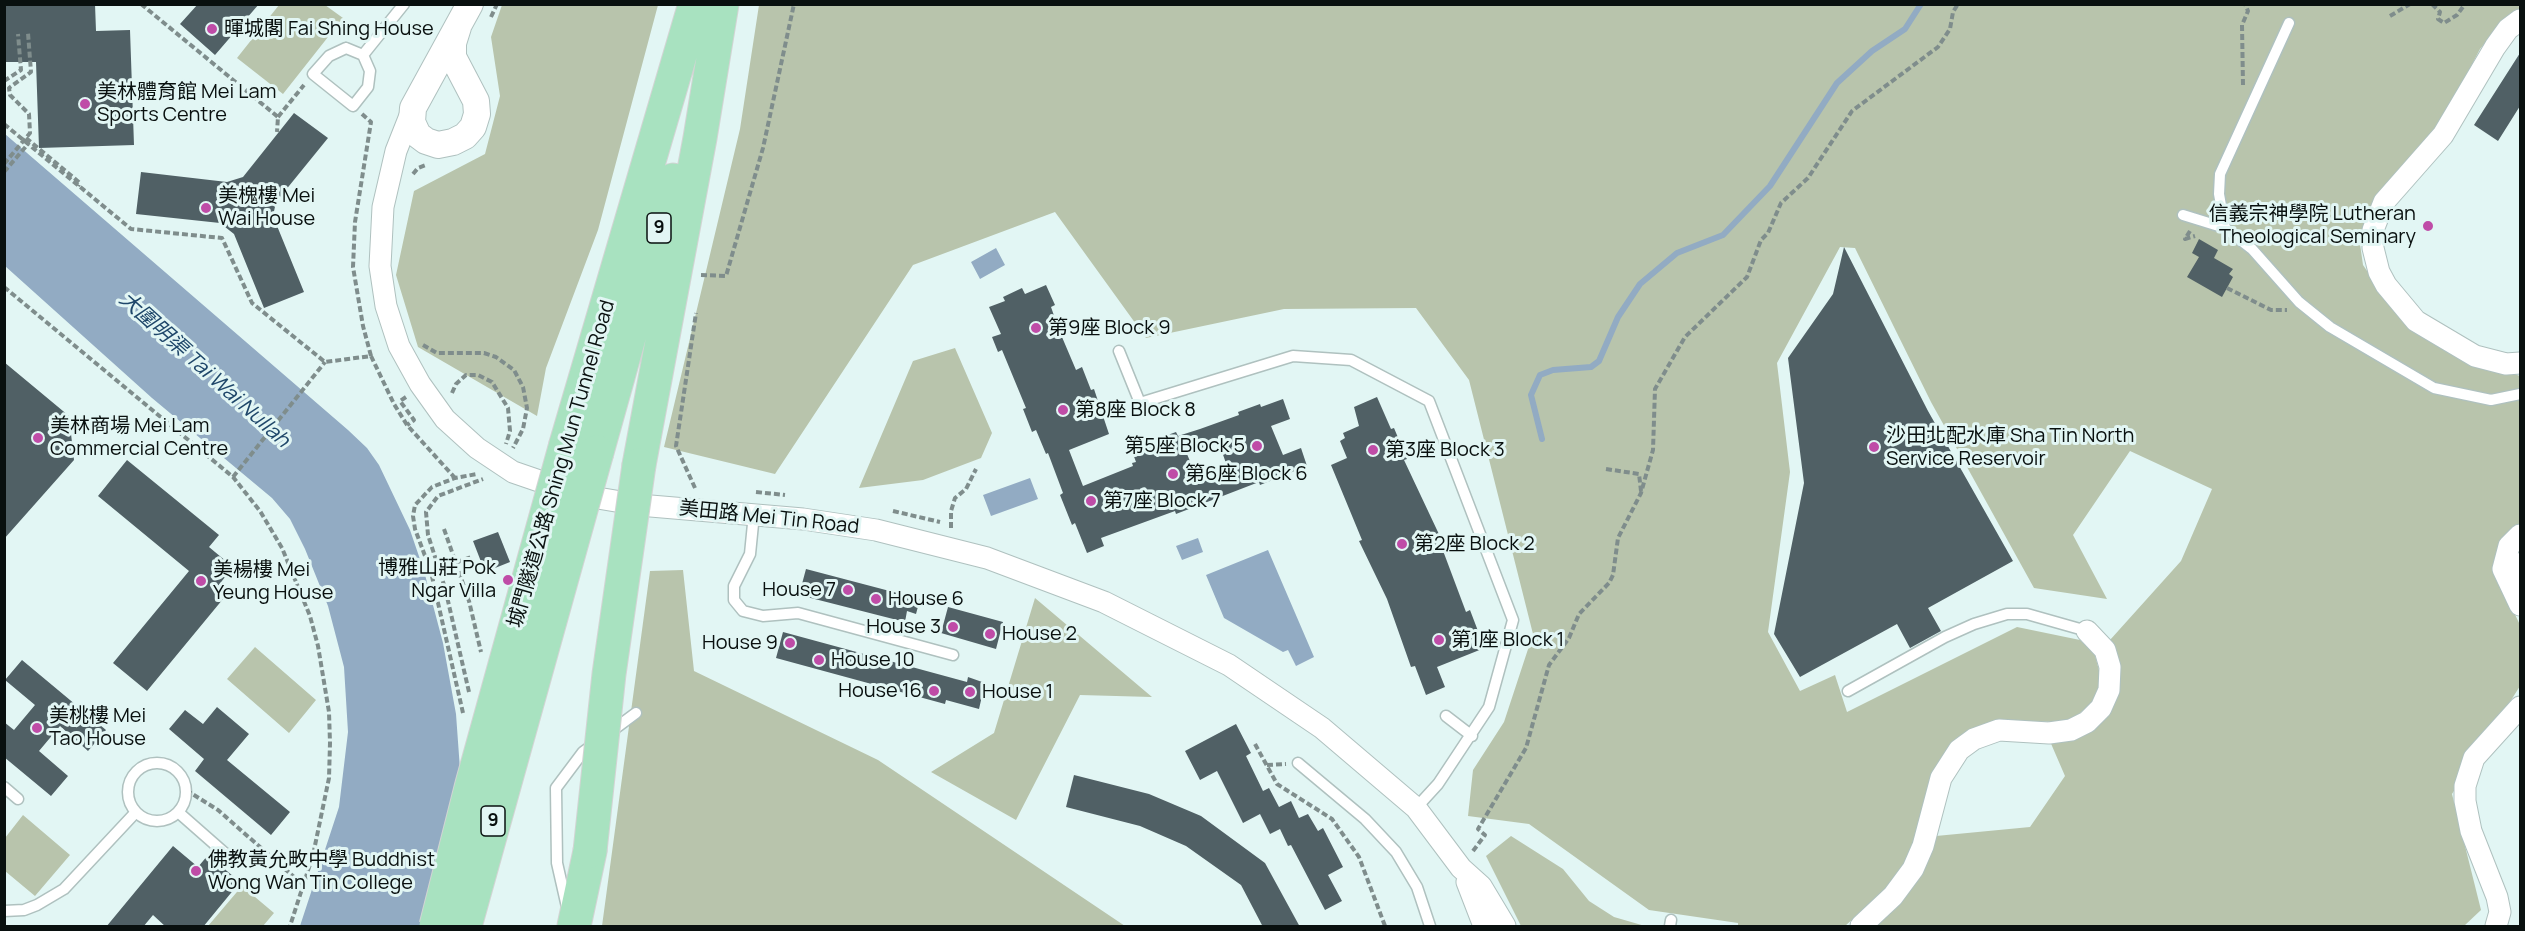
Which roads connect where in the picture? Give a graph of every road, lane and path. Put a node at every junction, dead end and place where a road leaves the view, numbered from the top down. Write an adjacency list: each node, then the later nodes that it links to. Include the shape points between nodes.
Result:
1 (102, 4): 2 (path)
2 (112, 4)
3 (141, 4): 25 (path)
4 (404, 4): 21 (lane)
5 (497, 4): 14 (path)
6 (695, 4): 53 (highway, 城門隧道公路 Shing Mun Tunnel Road / 9)
7 (722, 4): 53 (highway, 城門隧道公路 Shing Mun Tunnel Road / 9); 103 (highway, bridge, via 639,465 610,663 590,851)
8 (794, 4): 38 (path, via 763,148 726,276)
9 (1958, 4): 61 (path, via 1950,29 1938,47 1852,111 1808,178 1781,202 1747,277 1685,337 1655,389 1653,450)
10 (2245, 4): 26 (path, via 2248,11 2242,25)
11 (2410, 4): 15 (path)
12 (2432, 4): 13 (path, via 2444,23)
13 (2465, 4)
14 (479, 12): 18 (street, 美田路 Mei Tin Road)
15 (2390, 16)
16 (2520, 20): 46 (street, via 2495,46 2443,135 2384,202 2373,230 2379,272 2416,321 2475,356 2506,364)
17 (2289, 23): 26 (lane)
18 (458, 27): 24 (street, 美田路 Mei Tin Road); 24 (street, via 453,57 476,100 473,127 453,142 430,143 416,131)
19 (28, 33): 29 (path, bridge, via 31,72 9,88 10,95 29,114 30,133)
20 (18, 34): 23 (path, via 21,70)
21 (363, 55): 22 (lane, via 346,48 329,56); 22 (lane, via 370,71 368,87 353,106)
22 (313, 74): 25 (path)
23 (4, 81)
24 (413, 108): 65 (street, 美田路 Mei Tin Road, via 387,188 380,266 386,306 399,346 445,419 495,461 558,489 639,505)
25 (278, 117): 28 (path)
26 (2243, 123): 37 (lane, via 2220,174)
27 (4, 124): 30 (path)
28 (277, 132)
29 (26, 138): 31 (path, bridge); 35 (path)
30 (28, 144): 33 (path); 35 (path)
31 (4, 164)
32 (432, 165): 34 (path, via 418,168)
33 (4, 172)
34 (411, 179)
35 (79, 184): 45 (path, via 131,229 222,238 252,303)
36 (2183, 215): 37 (lane)
37 (2225, 228): 42 (lane, via 2252,249)
38 (696, 275)
39 (4, 287): 57 (path)
40 (2227, 288): 42 (path, via 2271,310)
41 (696, 303): 60 (path, via 676,446 693,488)
42 (2309, 309): 47 (lane, via 2330,327 2434,388 2491,400)
43 (420, 341): 52 (path, via 438,353 473,351 491,355 514,370 524,387 527,408 523,429)
44 (1119, 351): 85 (lane, via 1140,403 1293,356 1351,360 1429,401 1513,620 1489,707)
45 (325, 362): 50 (path, via 371,356); 57 (path)
46 (2520, 363)
47 (2520, 394)
48 (408, 395): 50 (path, via 400,401 414,420)
49 (453, 399): 51 (path, via 453,387 466,375 492,381 510,417)
50 (408, 424): 58 (path)
51 (506, 444)
52 (513, 448)
53 (581, 448): 88 (highway, 城門隧道公路 Shing Mun Tunnel Road / 9, bridge); 102 (highway, 城門隧道公路 Shing Mun Tunnel Road / 9, bridge)
54 (1606, 468): 61 (path, via 1639,474)
55 (976, 469): 68 (path, via 966,489 955,498)
56 (477, 474): 58 (path)
57 (233, 477): 97 (path, via 282,548 310,616 324,678 329,712 329,778)
58 (455, 478): 74 (path, via 432,487 415,505 415,529)
59 (483, 479): 73 (path, via 438,496 426,512 428,535)
60 (704, 489)
61 (1642, 491): 95 (path, via 1618,538 1609,583 1579,614 1569,638 1549,665 1526,748 1478,829 1485,835)
62 (747, 492): 63 (path)
63 (790, 496)
64 (882, 510): 66 (path)
65 (754, 514): 78 (lane, via 750,554 734,586 734,600 743,611 763,616 798,613); 92 (street, 美田路 Mei Tin Road, via 846,525 947,547 1032,573 1104,602 1192,644 1262,685 1322,728)
66 (940, 522)
67 (444, 530): 72 (path)
68 (950, 533)
69 (2520, 534): 75 (street, via 2509,546 2503,564)
70 (471, 557): 72 (path)
71 (2520, 558): 75 (lane, via 2516,571)
72 (457, 562): 73 (path); 77 (path)
73 (440, 569): 74 (path); 80 (path)
74 (431, 572): 84 (path)
75 (2519, 602)
76 (2087, 631): 79 (lane, via 2027,614 2007,615 1954,633); 108 (street, via 2100,643 2110,666 2109,690 2101,708 2088,722 2071,730 1999,730 1974,739 1959,750 1941,778 1923,846 1913,868 1893,896)
77 (481, 651)
78 (953, 655)
79 (1848, 691)
80 (471, 703)
81 (2520, 707): 109 (street, via 2474,758 2465,786 2471,831 2498,897)
82 (636, 713): 103 (lane, via 583,752 556,788 557,863)
83 (1446, 717): 85 (lane)
84 (465, 724)
85 (1472, 736): 92 (lane)
86 (1255, 744): 104 (path, via 1277,784 1332,819 1359,857)
87 (1298, 763): 105 (lane, via 1365,819 1396,852 1417,887)
88 (472, 784): 100 (highway, bridge); 101 (highway, 城門隧道公路 Shing Mun Tunnel Road / 9, bridge)
89 (4, 787): 91 (lane)
90 (186, 790): 93 (lane, via 177,771 167,765 146,765 130,781 130,802); 94 (lane); 97 (path, via 218,810)
91 (18, 799)
92 (1416, 808): 95 (street, 美田路 Mei Tin Road)
93 (136, 812): 94 (lane, via 157,821); 98 (lane, via 64,889 38,905)
94 (178, 812): 96 (lane)
95 (1466, 861): 106 (street, 美田路 Mei Tin Road); 107 (street, 美田路 Mei Tin Road)
96 (236, 863)
97 (303, 885): 99 (path)
98 (4, 911)
99 (290, 927)
100 (414, 927)
101 (436, 927)
102 (465, 927)
103 (573, 927)
104 (1385, 927)
105 (1430, 927)
106 (1484, 927)
107 (1505, 927)
108 (1861, 927)
109 (2496, 927)

